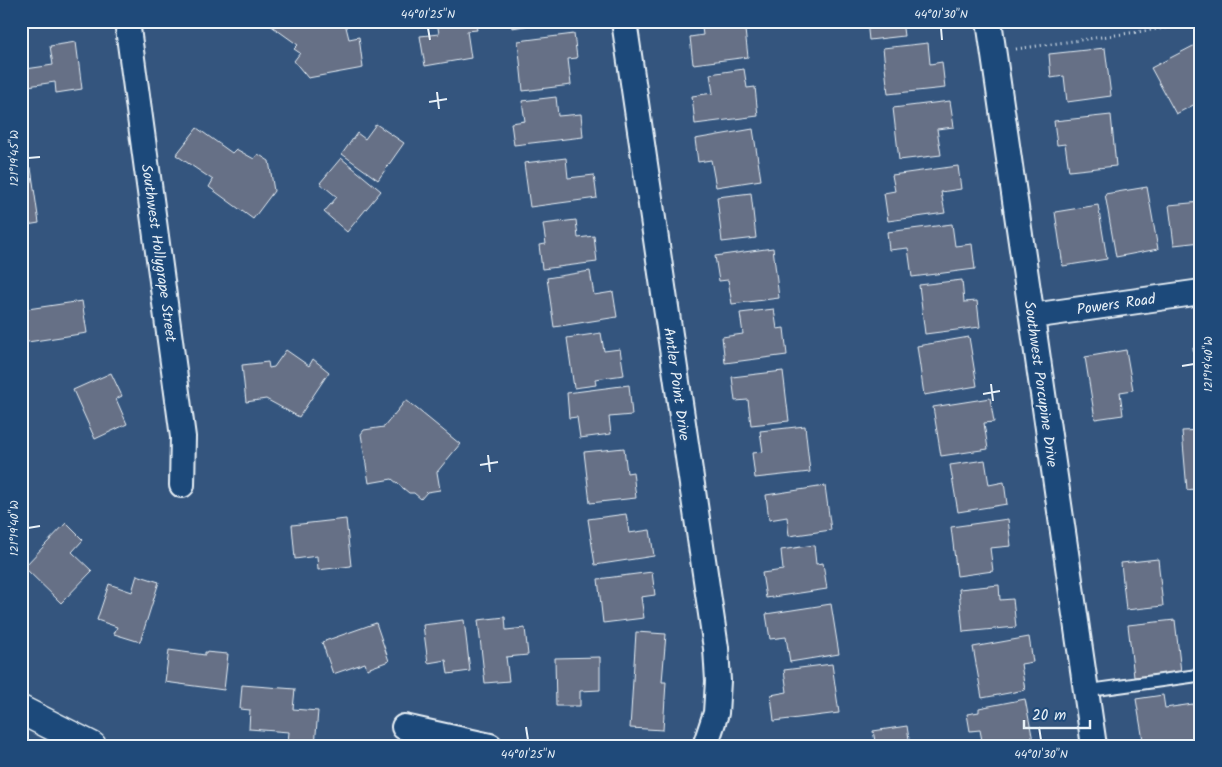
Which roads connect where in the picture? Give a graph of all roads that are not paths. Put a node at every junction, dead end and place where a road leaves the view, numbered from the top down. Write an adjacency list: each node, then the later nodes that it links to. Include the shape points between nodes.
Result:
1 (127, 21): 6 (street, Southwest Hollygrape Street, via 183,437)
2 (624, 21): 13 (street, Antler Point Drive, via 716,648 716,713)
3 (989, 21): 5 (street, Southwest Porcupine Drive)
4 (1201, 292): 5 (street, Powers Road)
5 (1032, 316): 8 (street, Southwest Porcupine Drive)
6 (182, 485)
7 (1201, 675): 8 (lane)
8 (1086, 691): 14 (street, Southwest Porcupine Drive)
9 (21, 710): 11 (main road)
10 (404, 728): 12 (street)
11 (92, 746)
12 (490, 746)
13 (705, 746)
14 (1094, 746)

